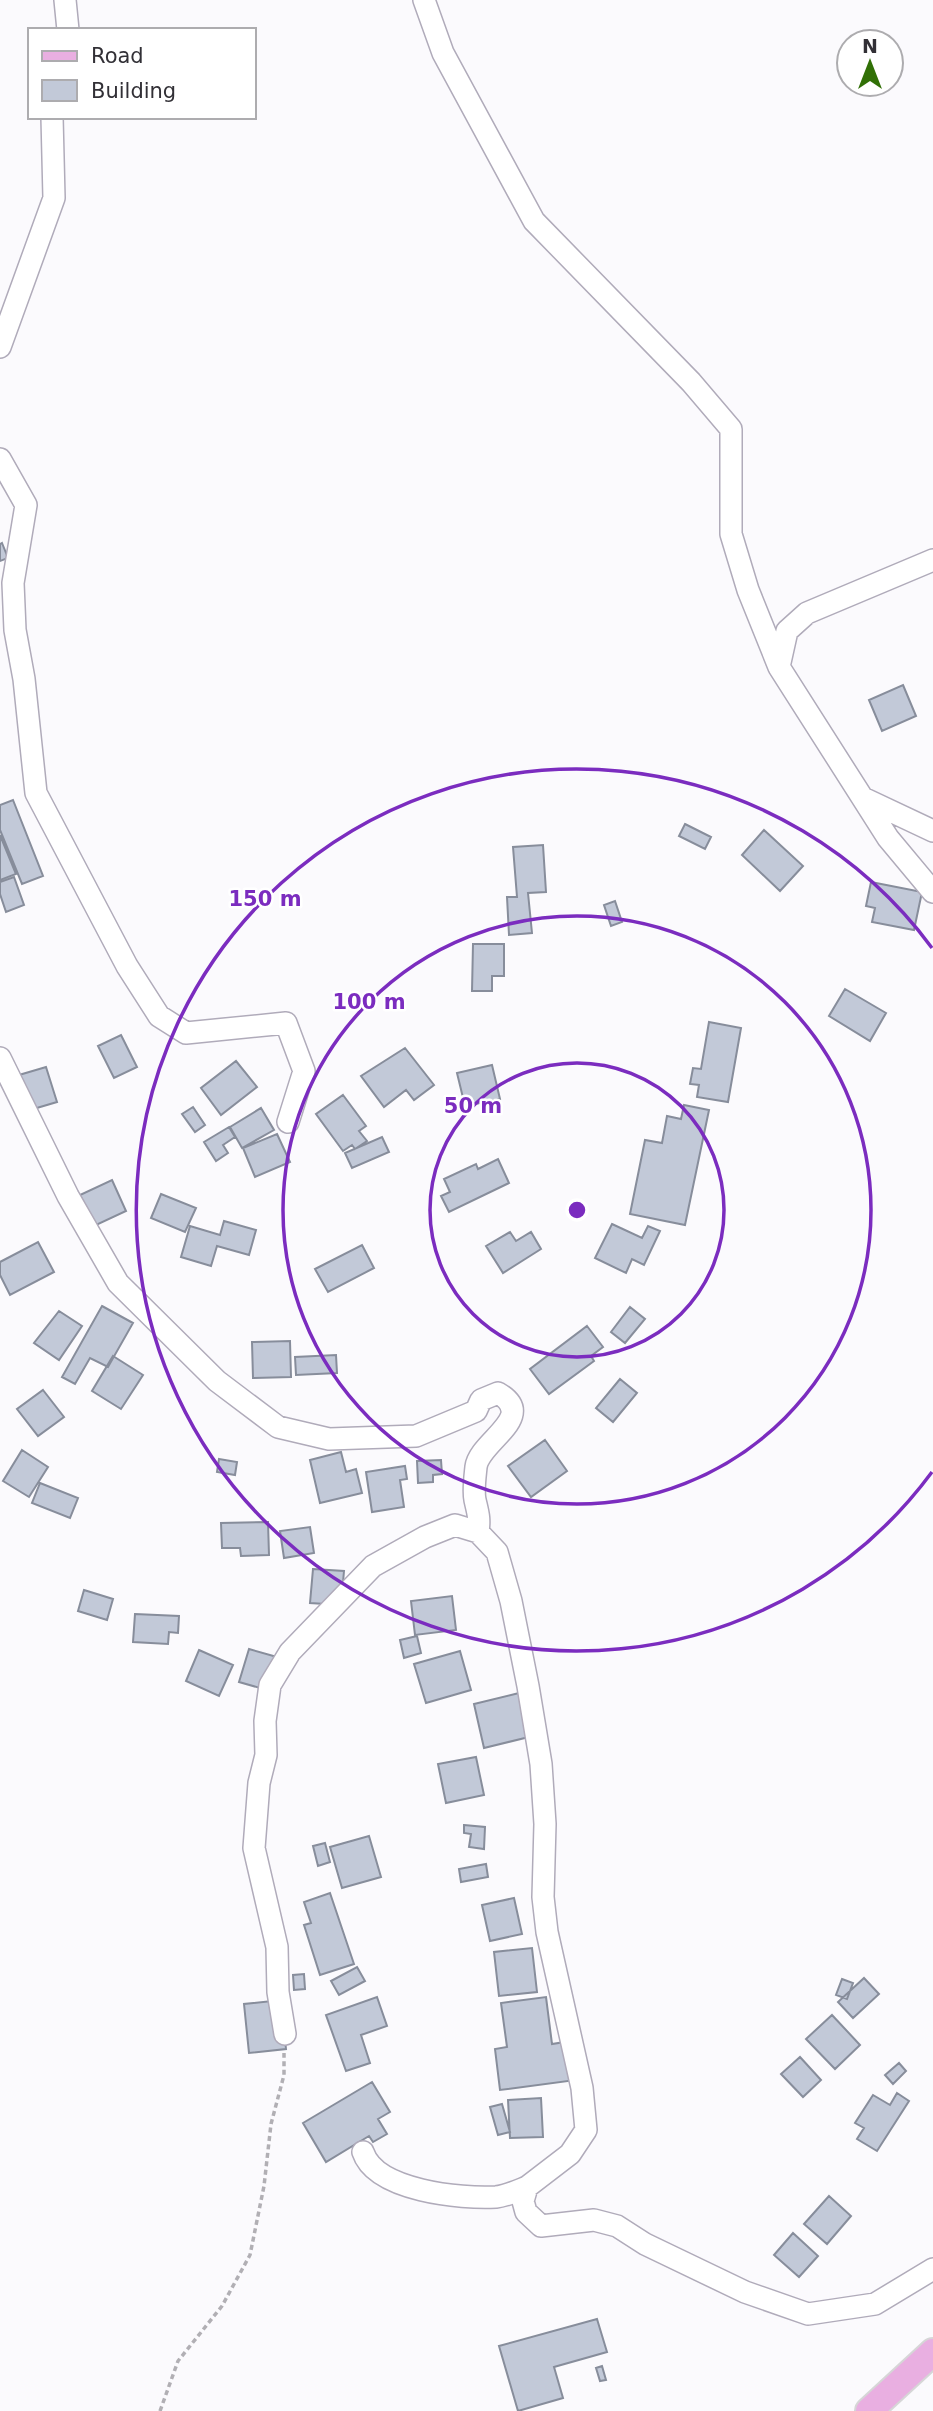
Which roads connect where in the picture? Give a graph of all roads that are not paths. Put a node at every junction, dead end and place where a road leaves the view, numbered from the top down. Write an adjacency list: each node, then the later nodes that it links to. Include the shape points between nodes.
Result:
1 (65, 0): 3 (street)
2 (424, 0): 8 (street, via 443,53 534,221 731,429 731,534)
3 (68, 28)
4 (52, 119): 5 (street, via 54,198)
5 (0, 347)
6 (0, 459): 13 (street, via 26,505 13,583 36,793 127,966 159,1016 186,1033 286,1023 304,1071)
7 (933, 560): 8 (street, via 807,612 787,631)
8 (779, 667): 9 (street)
9 (861, 797): 10 (street); 11 (street)
10 (933, 831)
11 (933, 892)
12 (0, 1058): 14 (street, via 68,1196 118,1283 217,1381 278,1427 329,1439 416,1436 476,1411 481,1400 498,1393 507,1398 511,1418 476,1464)
13 (288, 1122)
14 (478, 1532): 15 (street, via 455,1525 373,1566 290,1652 270,1685 254,1848 277,1947); 17 (street, via 497,1552 528,1686 541,1764 547,1932 582,2088 586,2130 570,2154)
15 (285, 2034)
16 (363, 2152): 17 (street, via 367,2162 399,2184 460,2197 499,2196)
17 (527, 2187): 18 (street, via 526,2212 541,2225 594,2220 617,2226 745,2292 808,2314 875,2304)
18 (933, 2269)
19 (933, 2352): 20 (main road)
20 (869, 2411)

